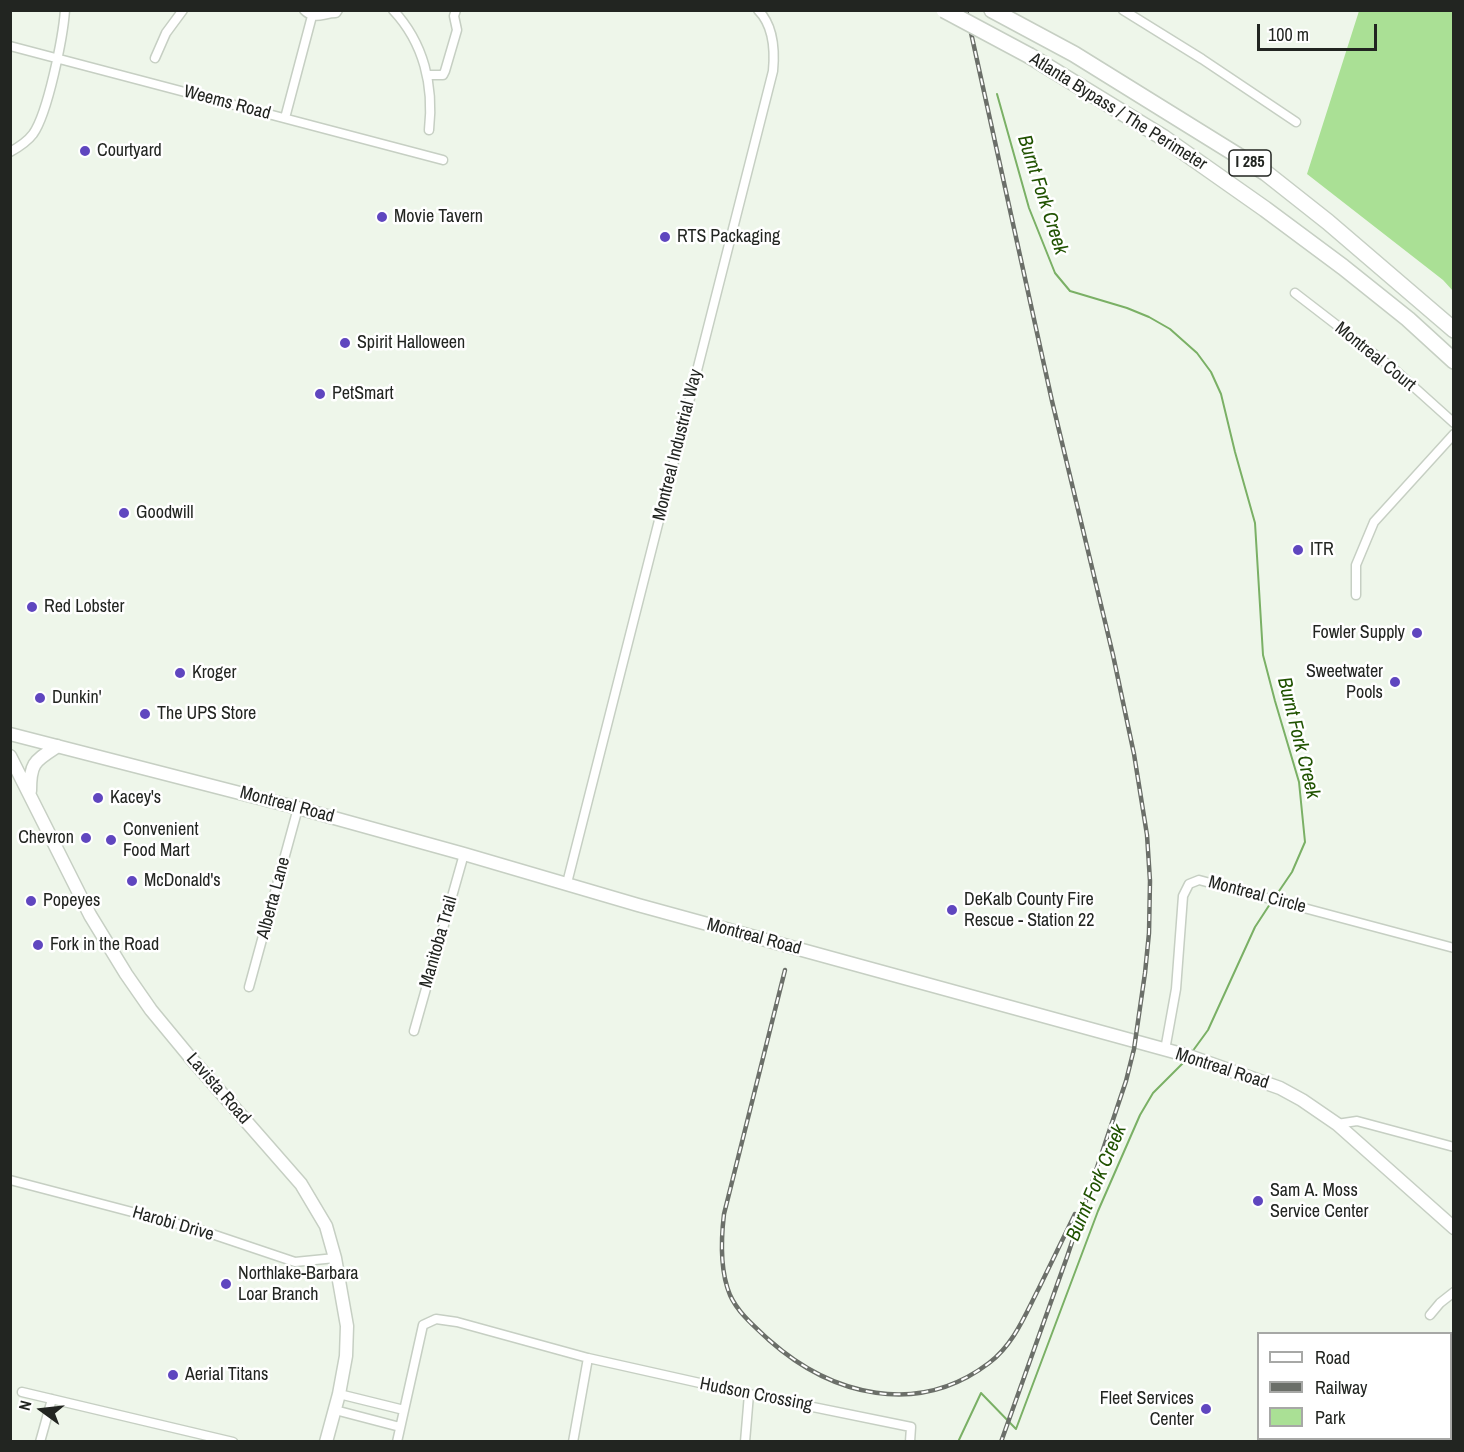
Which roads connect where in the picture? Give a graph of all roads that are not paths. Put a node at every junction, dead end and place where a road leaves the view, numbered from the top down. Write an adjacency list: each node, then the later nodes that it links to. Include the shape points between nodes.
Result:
1 (65, 10): 13 (street)
2 (183, 10): 14 (street, via 166,33)
3 (304, 10): 11 (street)
4 (456, 10): 15 (street, via 457,30 445,71 443,75)
5 (758, 10): 33 (street, Montreal Industrial Way, via 771,31 773,71)
6 (944, 10): 23 (highway, Atlanta Bypass / The Perimeter / I 285, bridge, via 1030,56 1164,138 1343,267)
7 (992, 10): 22 (highway, Atlanta Bypass / The Perimeter / I 285, via 1142,95 1266,173)
8 (1122, 10): 17 (street)
9 (333, 11): 11 (street)
10 (397, 12): 15 (street, via 413,38)
11 (312, 16): 16 (street)
12 (10, 46): 13 (street, Weems Road)
13 (57, 58): 16 (street, Weems Road); 19 (street, via 33,134)
14 (155, 58)
15 (427, 75): 18 (street, via 431,102)
16 (285, 118): 20 (street, Weems Road)
17 (1296, 122)
18 (429, 130)
19 (10, 152)
20 (443, 159)
21 (1295, 293): 24 (street, Montreal Court, via 1395,370)
22 (1454, 330)
23 (1454, 361)
24 (1454, 423)
25 (1454, 434): 26 (street, via 1374,522 1356,565)
26 (1356, 595)
27 (10, 734): 28 (street, Montreal Road)
28 (58, 746): 30 (street, via 32,765); 31 (street, Montreal Road)
29 (10, 756): 30 (street, Lavista Road)
30 (31, 795): 42 (street, Lavista Road, via 90,915 126,974 189,1056 301,1184 326,1226)
31 (298, 808): 32 (street, Montreal Road); 35 (street, Alberta Lane)
32 (464, 854): 33 (street, Montreal Road); 36 (street, Manitoba Trail)
33 (567, 883): 37 (street, Montreal Road)
34 (1454, 948): 37 (street, Montreal Circle, via 1199,880 1189,884 1183,896 1176,988)
35 (249, 987)
36 (414, 1031)
37 (1165, 1050): 38 (street, Montreal Road, via 1280,1088)
38 (1337, 1124): 39 (street, via 1357,1121); 41 (street, Montreal Road)
39 (1454, 1148)
40 (10, 1180): 42 (street, Harobi Drive, via 197,1229 295,1262)
41 (1454, 1228)
42 (334, 1258): 47 (street, Lavista Road, via 347,1326)
43 (1454, 1292): 44 (street)
44 (1430, 1315)
45 (588, 1358): 48 (street, Hudson Crossing); 51 (street, Hudson Crossing, via 436,1319 423,1325); 57 (street)
46 (22, 1392): 49 (street)
47 (339, 1394): 50 (street, Lavista Road); 51 (street)
48 (749, 1394): 58 (street); 59 (street, Hudson Crossing, via 911,1427)
49 (52, 1399): 53 (street); 54 (street)
50 (335, 1410): 52 (street); 55 (street, Lavista Road)
51 (404, 1410): 52 (street, Hudson Crossing)
52 (400, 1427): 56 (street, Hudson Crossing)
53 (40, 1442)
54 (233, 1442)
55 (326, 1442)
56 (397, 1442)
57 (573, 1442)
58 (745, 1442)
59 (910, 1442)

